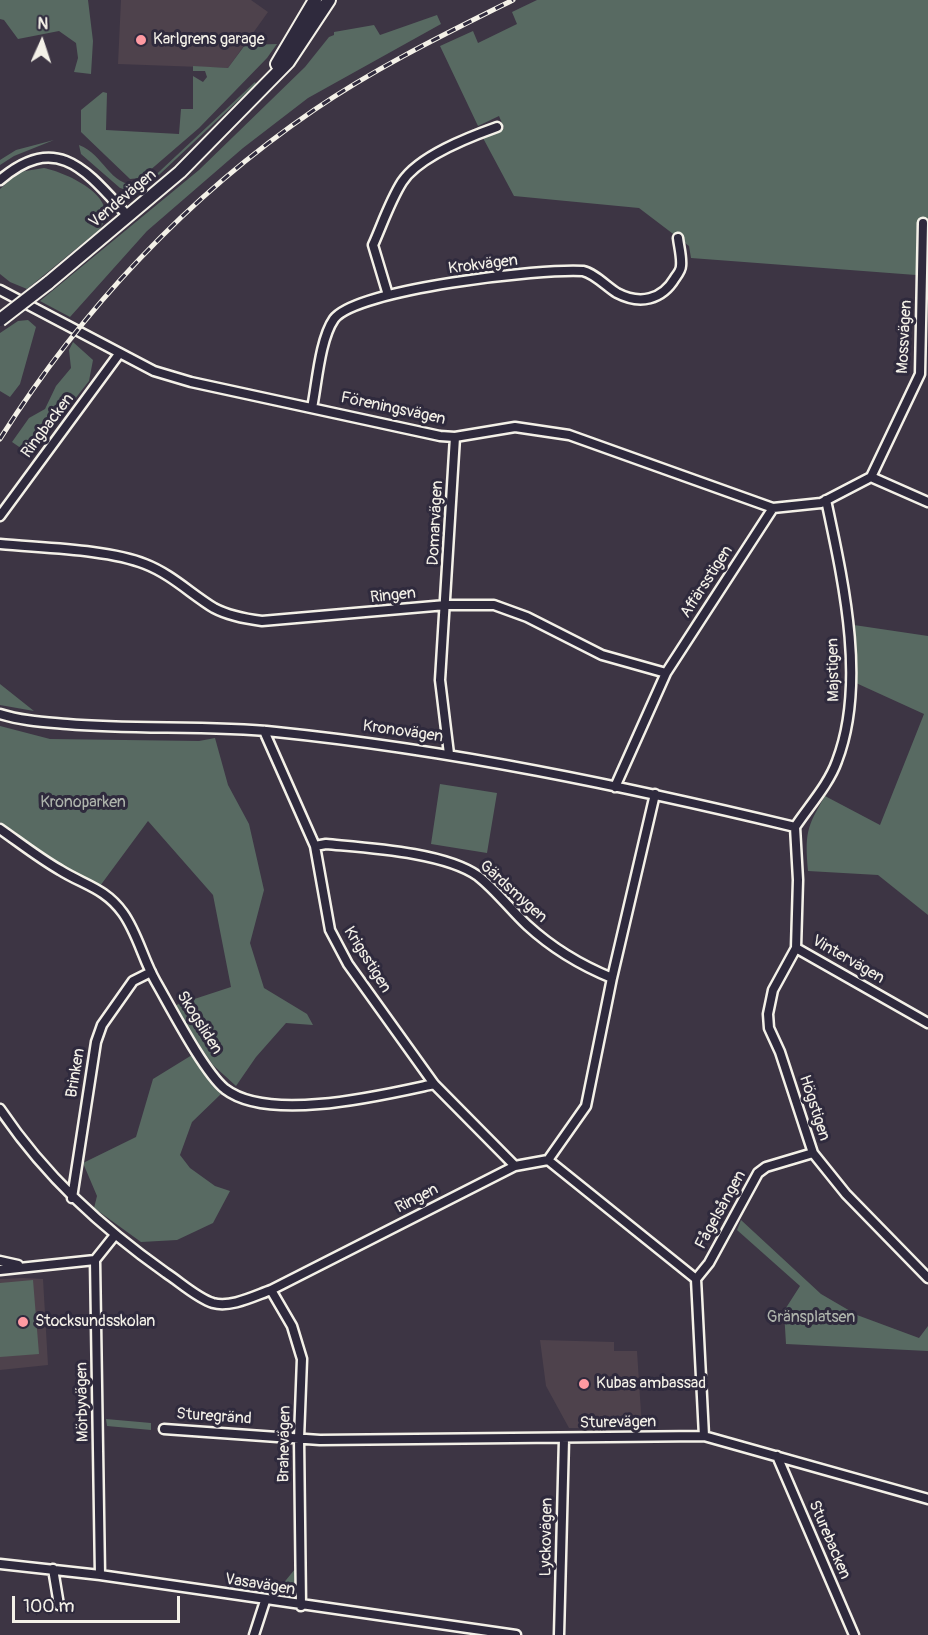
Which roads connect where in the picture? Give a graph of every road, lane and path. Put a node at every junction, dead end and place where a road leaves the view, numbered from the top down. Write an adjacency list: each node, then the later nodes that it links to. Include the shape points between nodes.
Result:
1 (315, 0): 3 (street, Vendevägen)
2 (329, 0): 3 (street, Vendevägen, via 288,62)
3 (257, 93): 6 (street, Vendevägen, via 180,172)
4 (497, 127): 10 (street, via 429,159 402,182 373,245)
5 (0, 180): 6 (street, via 20,164 65,159 89,174)
6 (128, 216): 11 (street, Vendevägen, bridge)
7 (923, 223): 13 (street, Mossvägen, via 920,374)
8 (678, 238): 10 (street, Krokvägen, via 681,268 668,290 651,299 629,298 585,271 489,277)
9 (0, 290): 12 (street, Föreningsvägen)
10 (388, 296): 15 (street, Krokvägen, via 348,309 335,318 326,334)
11 (0, 320)
12 (119, 354): 15 (street, Föreningsvägen, via 154,371 192,382); 21 (street, Ringbacken)
13 (916, 386): 14 (street); 17 (street, Mossvägen)
14 (928, 386)
15 (312, 408): 16 (street, Föreningsvägen)
16 (455, 437): 20 (street, Föreningsvägen, via 515,427 569,435); 23 (street, Domarvägen)
17 (871, 477): 18 (street, Föreningsvägen); 19 (street)
18 (826, 500): 20 (street, Föreningsvägen); 30 (street, Majstigen, via 846,597 849,718 836,764)
19 (928, 502)
20 (773, 508): 24 (street, Affärsstigen)
21 (0, 516)
22 (0, 544): 23 (street, Ringen, via 97,554 144,564 215,609 240,618 262,621)
23 (446, 605): 24 (street, Ringen, via 494,605 602,655); 27 (street, Domarvägen, via 440,680)
24 (666, 673): 28 (street)
25 (0, 714): 26 (street, Kronovägen, via 83,725)
26 (264, 731): 27 (street, Kronovägen); 32 (street, Krigsstigen)
27 (449, 754): 28 (street, Kronovägen)
28 (615, 788): 29 (street, Kronovägen)
29 (655, 794): 30 (street, Kronovägen); 35 (street)
30 (795, 827): 33 (street, Vintervägen)
31 (0, 829): 34 (street, Skogsliden, via 62,872 101,890 123,913)
32 (315, 846): 35 (street, Gärdsmygen, via 402,852 457,866 478,876 555,948 581,966); 37 (street, Krigsstigen, via 330,930 348,964)
33 (796, 948): 36 (street, Vintervägen); 39 (street, Högstigen, via 773,990 769,1028)
34 (151, 972): 37 (street, Skogsliden, via 210,1071 225,1089 249,1100 277,1106 357,1099); 42 (street, Brinken, via 134,981 99,1033)
35 (612, 978): 40 (street, via 586,1106)
36 (928, 1023)
37 (434, 1084): 41 (street, Krigsstigen)
38 (0, 1109): 42 (street, Ringen)
39 (813, 1154): 48 (street, Högstigen, via 846,1194); 49 (street, Fågelsången, via 766,1167 758,1173 709,1263)
40 (548, 1160): 41 (street, Ringen); 49 (street)
41 (515, 1166): 50 (street, Ringen)
42 (72, 1198): 43 (street, Ringen)
43 (115, 1235): 44 (street); 50 (street, Ringen, via 213,1303 234,1303)
44 (95, 1260): 46 (street); 59 (street, Mörbyvägen)
45 (0, 1261): 46 (street)
46 (31, 1267): 47 (street)
47 (0, 1270)
48 (928, 1278)
49 (696, 1279): 52 (street)
50 (270, 1290): 53 (street, Brahevägen, via 292,1326 302,1359)
51 (164, 1429): 53 (street, Sturegränd)
52 (704, 1436): 54 (street, Sturevägen); 55 (street, Sturevägen)
53 (299, 1438): 54 (street, Sturevägen); 62 (street, Brahevägen)
54 (564, 1439): 65 (street, Lyckovägen)
55 (777, 1456): 56 (street, Sturevägen); 66 (street, Sturebacken)
56 (928, 1499)
57 (0, 1564): 58 (street, Vasavägen)
58 (53, 1569): 59 (street, Vasavägen); 61 (street)
59 (100, 1575): 60 (street, Vasavägen)
60 (265, 1600): 62 (street, Vasavägen); 63 (street)
61 (59, 1605)
62 (301, 1606): 64 (street, Vasavägen)
63 (254, 1635)
64 (516, 1635)
65 (560, 1635)
66 (854, 1635)

